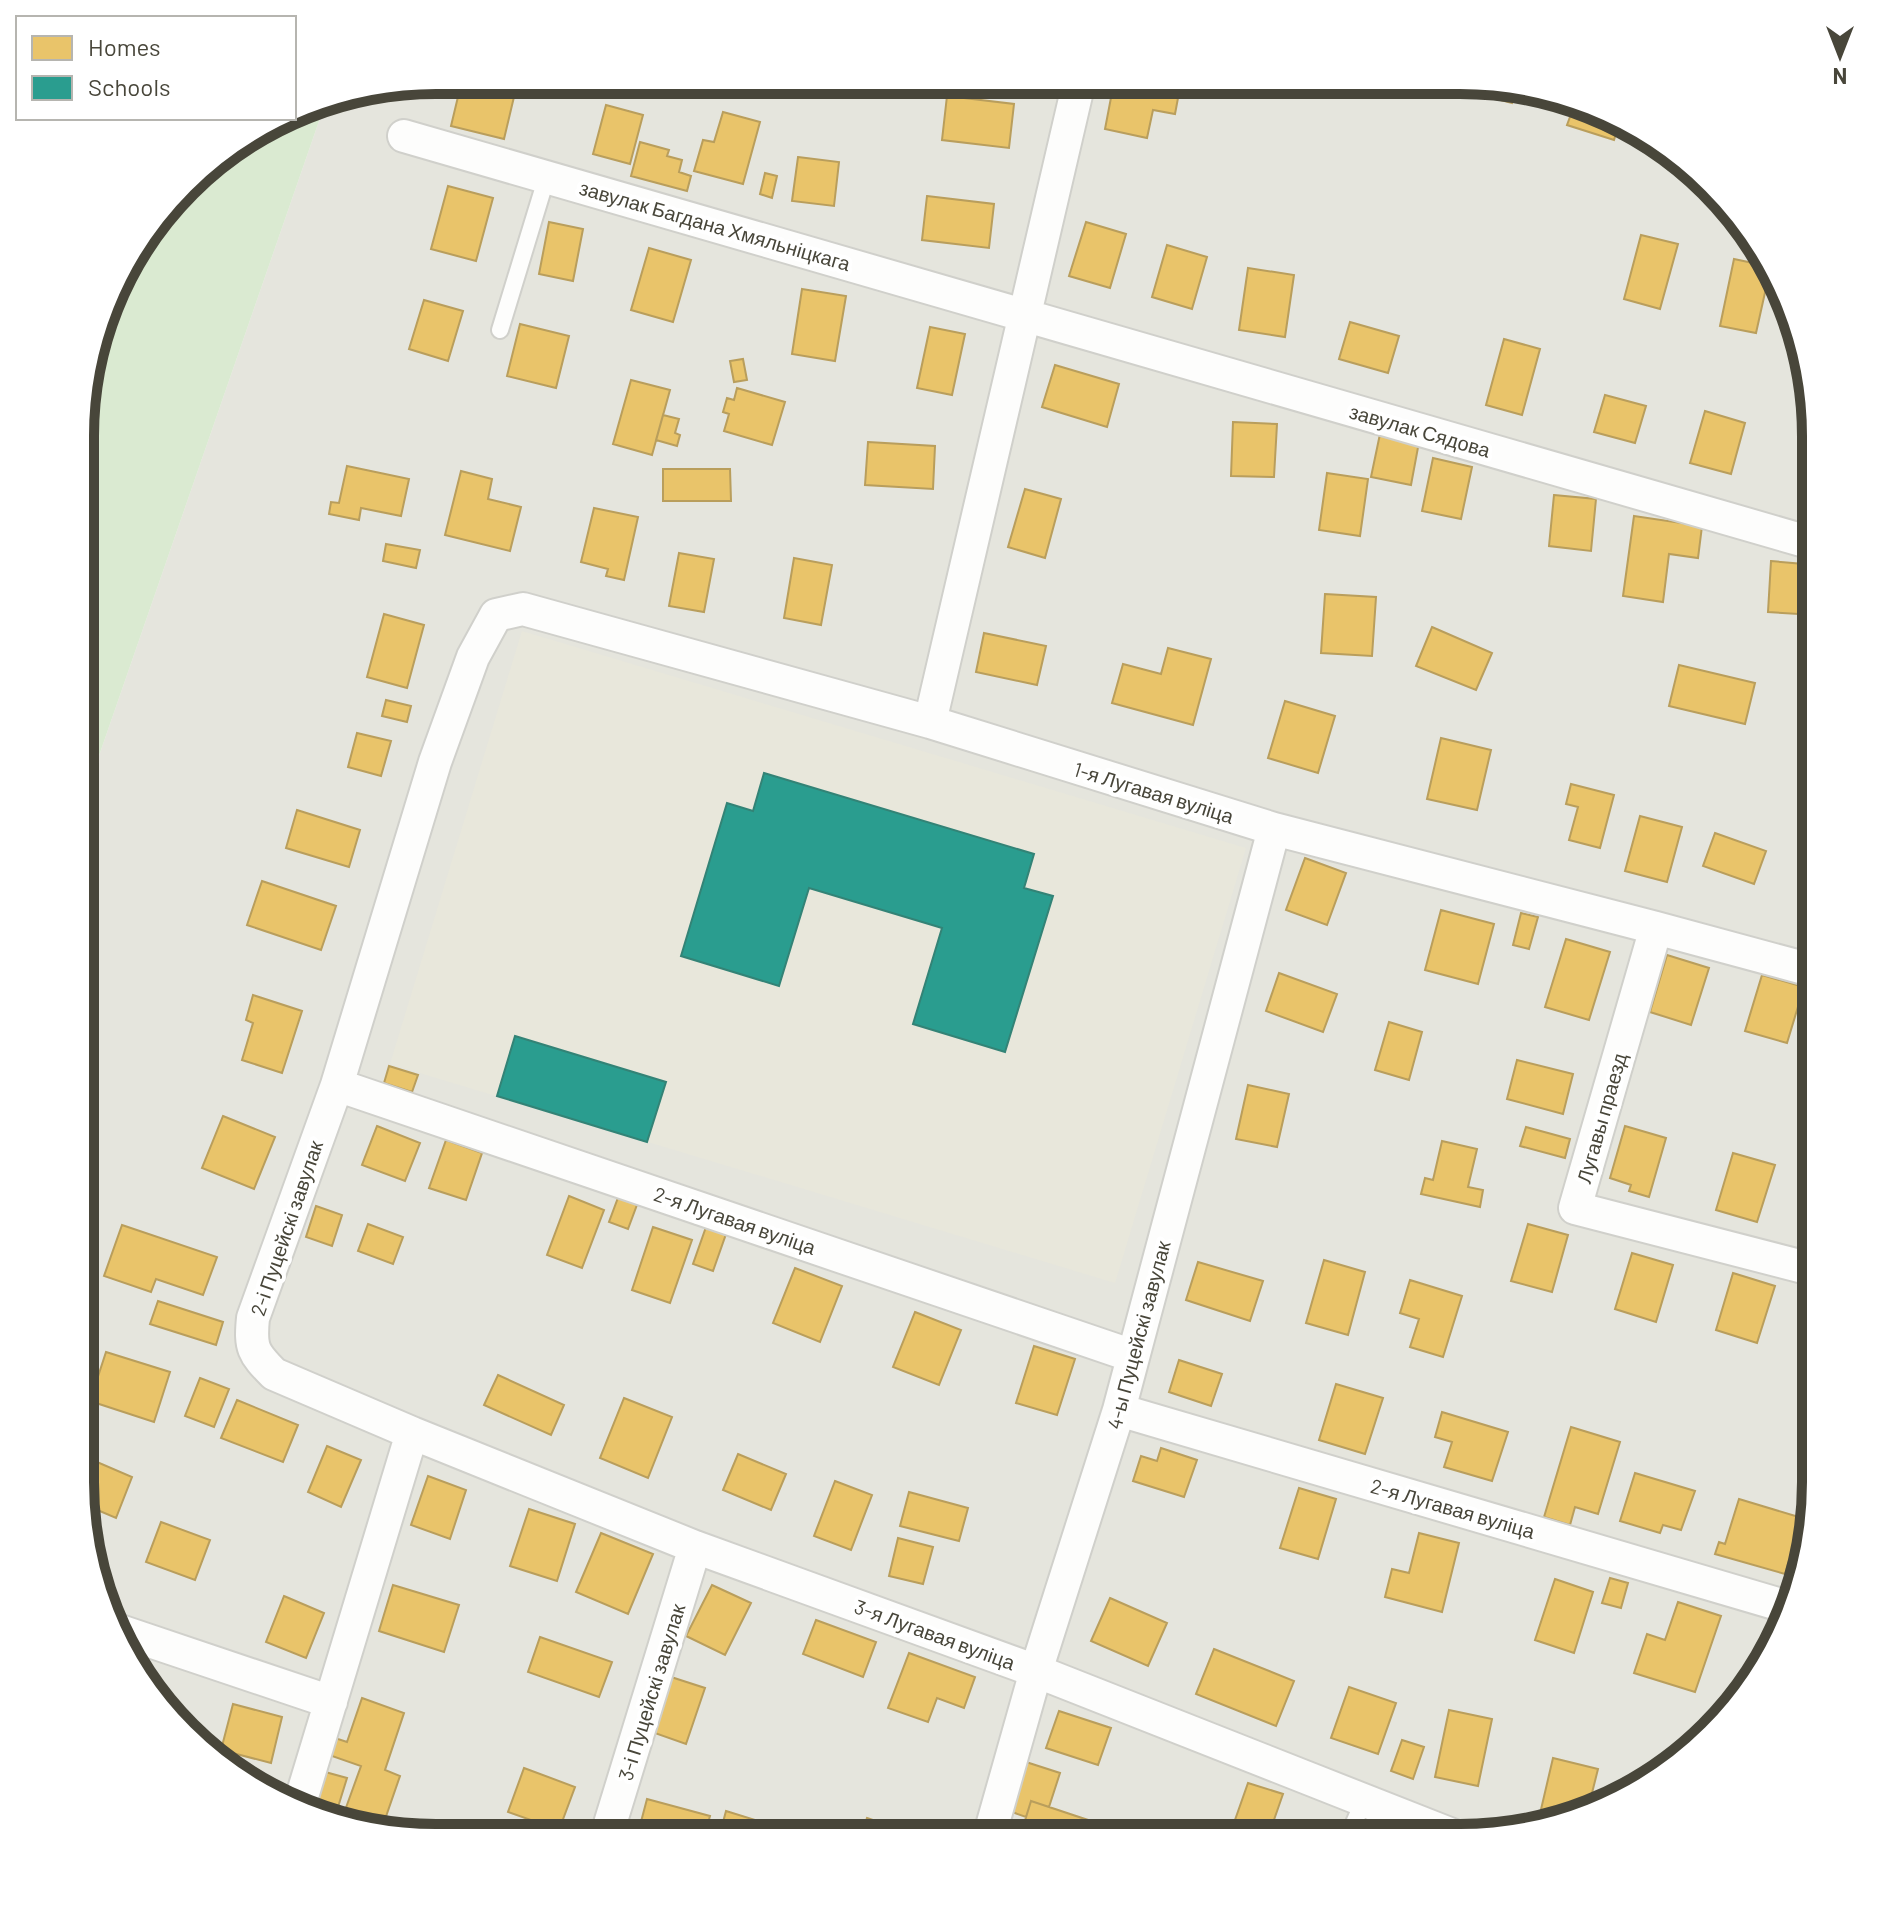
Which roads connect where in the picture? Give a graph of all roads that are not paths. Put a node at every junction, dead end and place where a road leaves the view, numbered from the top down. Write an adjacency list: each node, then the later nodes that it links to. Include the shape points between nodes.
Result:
1 (1076, 94): 4 (street)
2 (404, 136): 3 (street, завулак Багдана Хмяльніцкага)
3 (547, 176): 4 (street, завулак Багдана Хмяльніцкага); 5 (lane)
4 (1026, 316): 6 (street, завулак Сядова); 8 (street)
5 (500, 330)
6 (1802, 540)
7 (496, 615): 8 (street, 1-я Лугавая вуліца, via 523,609); 12 (street, 2-і Пуцейскі завулак, via 473,657 435,762)
8 (930, 722): 9 (street, 1-я Лугавая вуліца)
9 (1274, 829): 10 (street, 1-я Лугавая вуліца); 14 (street, 4-ы Пуцейскі завулак)
10 (1656, 928): 11 (street, 1-я Лугавая вуліца); 13 (street, Лугавы праезд, via 1575,1208)
11 (1802, 967)
12 (337, 1085): 14 (street, 2-я Лугавая вуліца); 16 (street, 2-і Пуцейскі завулак, via 253,1318 251,1340 257,1357 274,1374)
13 (1802, 1267)
14 (1133, 1356): 15 (street, 4-ы Пуцейскі завулак)
15 (1119, 1410): 18 (street, 2-я Лугавая вуліца); 20 (street, 4-ы Пуцейскі завулак)
16 (412, 1433): 17 (street, 3-я Лугавая вуліца); 21 (street)
17 (695, 1547): 20 (street, 3-я Лугавая вуліца); 24 (street, 3-і Пуцейскі завулак)
18 (1779, 1604)
19 (130, 1634): 21 (street)
20 (1036, 1671): 23 (street, 3-я Лугавая вуліца); 25 (street, 4-ы Пуцейскі завулак)
21 (331, 1702): 22 (street)
22 (302, 1797)
23 (1364, 1800): 26 (lane); 27 (street, 3-я Лугавая вуліца)
24 (610, 1824)
25 (993, 1824)
26 (1354, 1824)
27 (1424, 1824)

